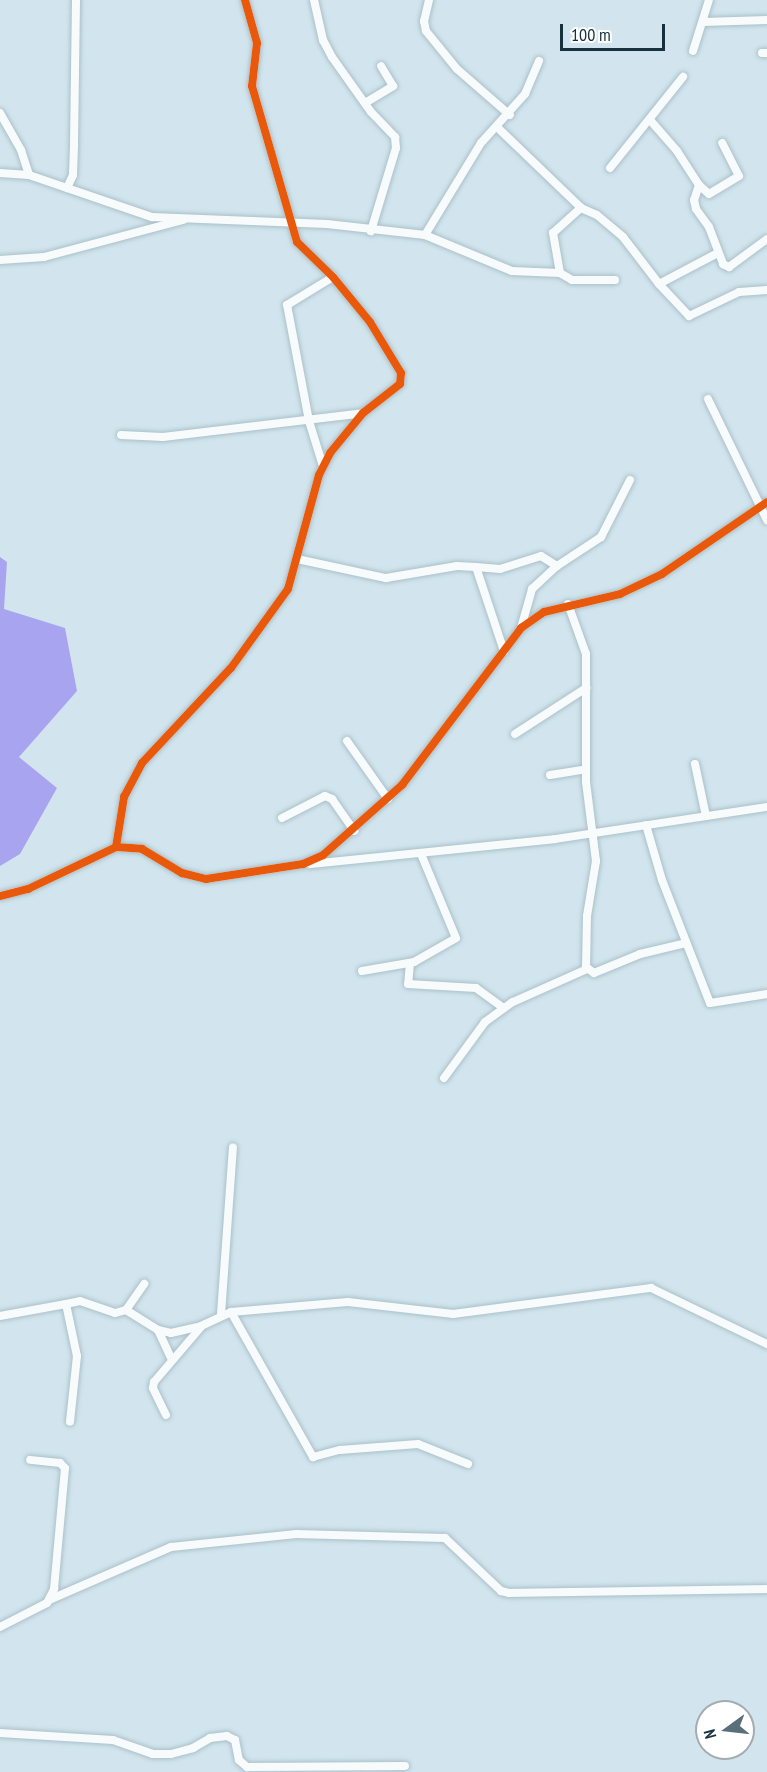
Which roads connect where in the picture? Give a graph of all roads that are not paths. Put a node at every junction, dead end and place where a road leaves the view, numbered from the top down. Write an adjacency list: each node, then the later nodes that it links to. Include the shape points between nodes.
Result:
1 (76, 0): 22 (street, via 73,175)
2 (245, 0): 25 (street, via 257,43 252,86)
3 (314, 0): 12 (street, via 323,40)
4 (429, 0): 14 (street, via 426,31 457,69)
5 (709, 0): 7 (street)
6 (767, 20): 7 (street)
7 (703, 22): 8 (street)
8 (693, 51)
9 (539, 61): 14 (street, via 530,87)
10 (381, 66): 12 (street, via 393,86)
11 (683, 77): 15 (street)
12 (365, 103): 26 (street, via 395,137 396,148)
13 (0, 113): 20 (street, via 21,150)
14 (510, 115): 16 (street)
15 (650, 120): 18 (street); 21 (street, via 678,151)
16 (498, 128): 23 (street); 27 (street, via 481,143)
17 (722, 143): 21 (street, via 739,176 709,194)
18 (610, 168)
19 (0, 173): 20 (street)
20 (29, 175): 22 (street)
21 (699, 185): 29 (street, via 694,200 696,209 709,227)
22 (67, 188): 24 (street, via 153,217)
23 (581, 208): 31 (street, via 553,233); 34 (street, via 597,215 623,237)
24 (187, 218): 25 (street); 30 (street, via 166,227 44,257)
25 (293, 225): 26 (street, via 327,224); 32 (street, via 297,242)
26 (371, 231): 27 (street)
27 (425, 235): 31 (street, via 512,271)
28 (767, 239): 29 (street, via 729,267)
29 (716, 254): 34 (street)
30 (0, 261)
31 (560, 273): 33 (street, via 572,280)
32 (333, 277): 37 (street, via 370,322 401,373 400,384 392,393); 38 (street, via 287,305)
33 (615, 280)
34 (659, 284): 35 (street, via 689,316 739,292)
35 (767, 290)
36 (708, 399): 43 (street, via 723,423)
37 (363, 413): 38 (street); 40 (street)
38 (309, 421): 39 (street, via 152,438); 40 (street)
39 (121, 435)
40 (323, 467): 45 (street)
41 (630, 480): 46 (street, via 600,537)
42 (767, 502): 43 (street)
43 (759, 507): 44 (street); 48 (street, via 662,574 620,594)
44 (767, 520)
45 (297, 559): 47 (street, via 386,578 457,566); 64 (street, via 288,589 231,668 142,762 124,797)
46 (557, 566): 47 (street, via 541,556 500,569); 49 (street, via 532,589)
47 (476, 567): 50 (street)
48 (568, 604): 49 (street, via 544,612); 51 (street, via 585,643)
49 (521, 628): 50 (street)
50 (504, 651): 57 (street)
51 (586, 688): 52 (street); 55 (street)
52 (515, 734)
53 (346, 741): 57 (street)
54 (695, 764): 59 (street)
55 (586, 769): 56 (street); 63 (street)
56 (550, 775)
57 (388, 799): 62 (street)
58 (767, 807): 59 (street)
59 (706, 816): 61 (street)
60 (282, 818): 62 (street, via 325,796 332,799)
61 (646, 825): 63 (street); 68 (street)
62 (354, 831): 66 (street, via 323,855)
63 (591, 834): 65 (street); 70 (street, via 596,875 587,916)
64 (116, 847): 66 (street, via 142,849 182,873 206,879); 67 (street, via 28,889)
65 (421, 854): 66 (street); 69 (street, via 456,938)
66 (303, 864)
67 (0, 896)
68 (686, 943): 70 (street, via 640,954 594,973); 72 (street, via 710,1003)
69 (410, 963): 71 (street); 73 (street, via 408,984 476,988)
70 (587, 969): 73 (street)
71 (362, 971)
72 (767, 994)
73 (504, 1008): 74 (street, via 485,1022)
74 (444, 1078)
75 (232, 1147): 80 (street)
76 (144, 1284): 78 (street)
77 (66, 1304): 78 (street, via 80,1300 115,1313); 81 (street); 87 (street, via 77,1356)
78 (126, 1310): 83 (street)
79 (231, 1312): 80 (street); 84 (street, via 348,1302 453,1314 651,1288); 89 (street, via 313,1457 340,1450 418,1444)
80 (221, 1314): 82 (street)
81 (0, 1316)
82 (201, 1326): 83 (street, via 171,1333); 85 (street)
83 (158, 1330): 85 (street)
84 (767, 1344)
85 (171, 1359): 86 (street, via 153,1388)
86 (166, 1415)
87 (70, 1422)
88 (30, 1460): 91 (street, via 60,1463 66,1468 54,1589)
89 (468, 1464)
90 (767, 1589): 91 (street, via 509,1593 501,1591 445,1538 297,1534 171,1547)
91 (49, 1600): 92 (street)
92 (0, 1627)
93 (0, 1733): 94 (street, via 113,1740 137,1751 162,1754 193,1748 210,1737 227,1736 235,1740 239,1760 247,1767)
94 (405, 1766)

